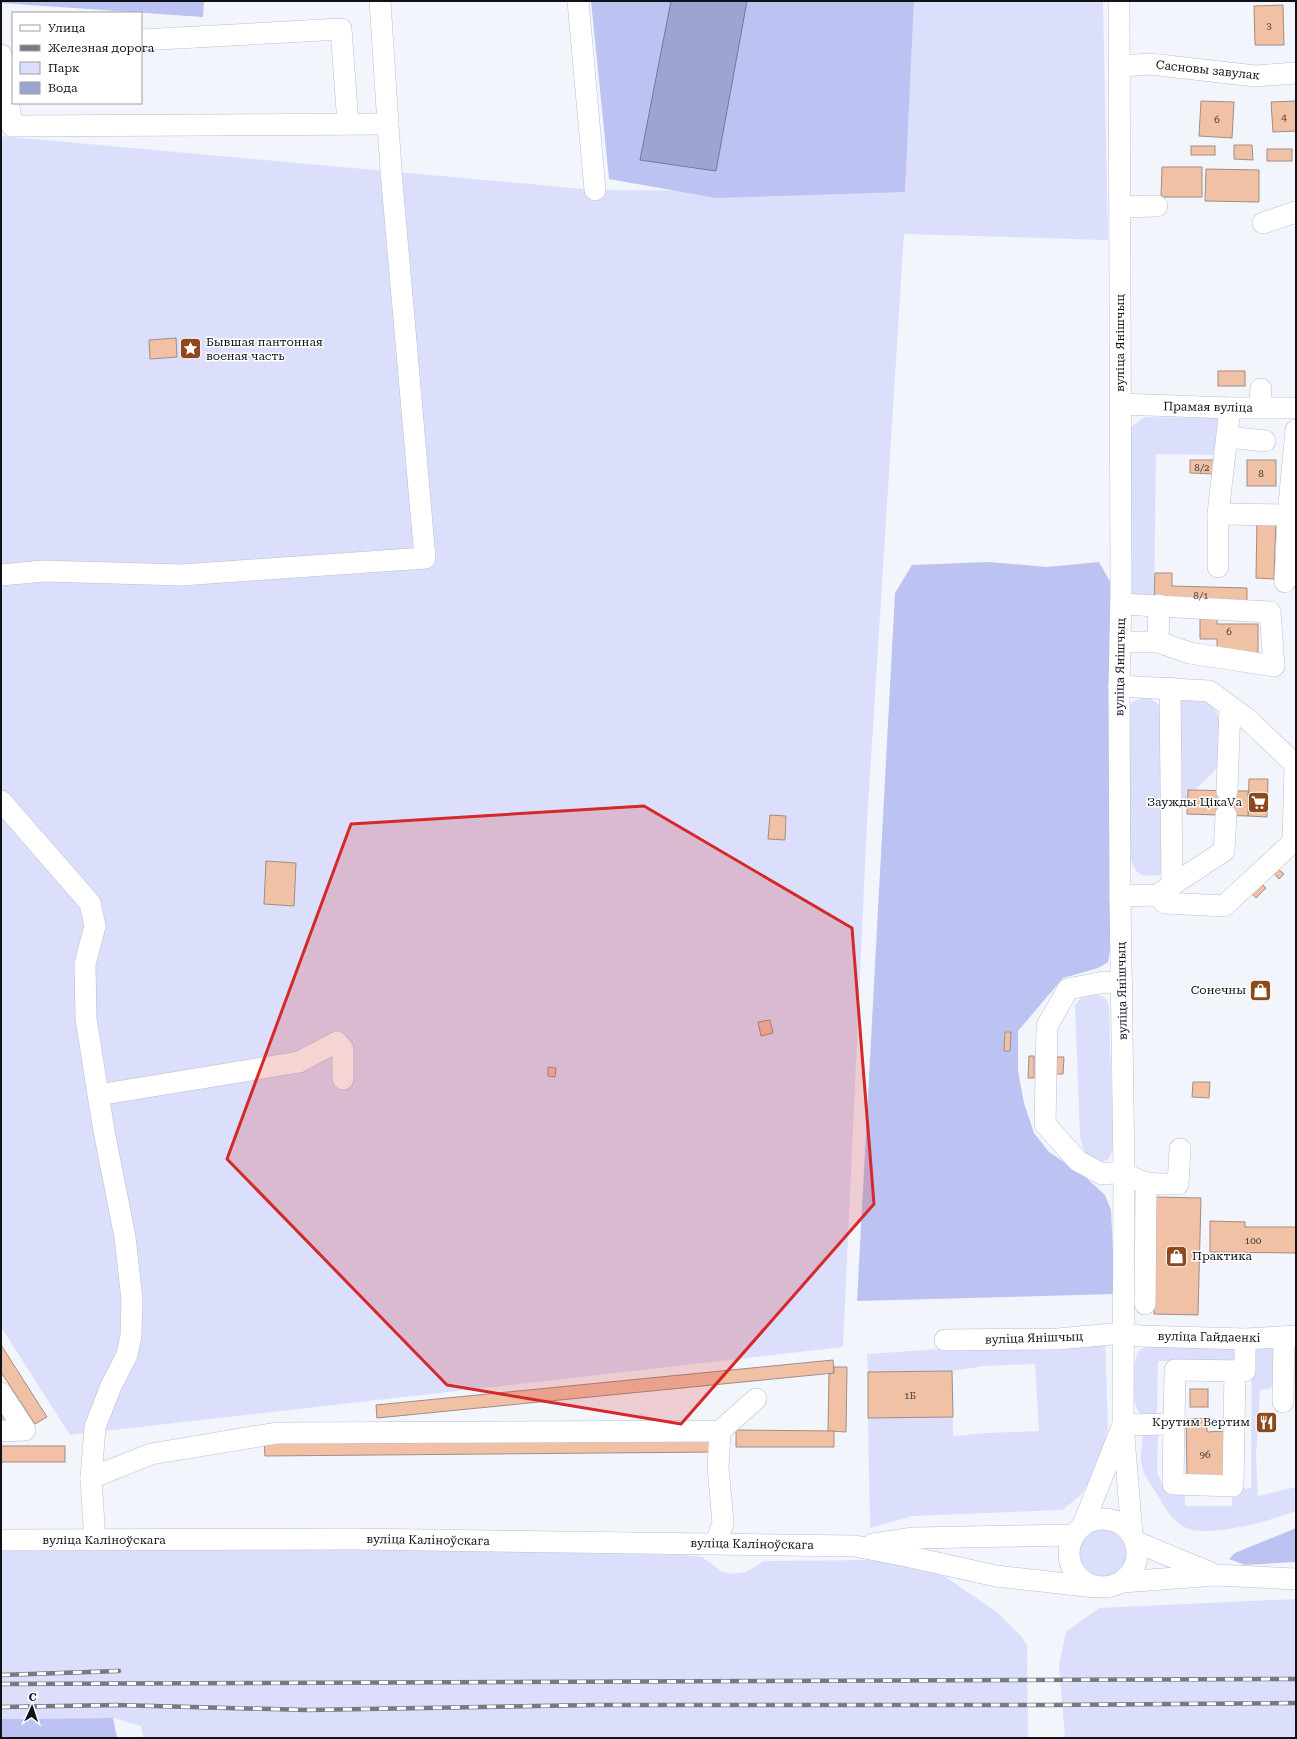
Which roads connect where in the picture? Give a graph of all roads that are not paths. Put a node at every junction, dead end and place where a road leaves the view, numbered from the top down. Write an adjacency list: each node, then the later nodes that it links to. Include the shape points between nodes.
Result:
1 (380, 1): 11 (street)
2 (578, 1): 12 (street)
3 (1119, 1): 8 (street, вуліца Янішчыц)
4 (142, 40): 10 (street, via 341,29)
5 (1, 47): 6 (street)
6 (12, 47)
7 (1, 55): 10 (street, via 12,126)
8 (1120, 66): 9 (street, Сасновы завулак, via 1150,64 1255,76); 14 (street, вуліца Янішчыц)
9 (1296, 73)
10 (348, 124): 11 (street)
11 (388, 124): 26 (street, via 425,558 181,575 43,571)
12 (595, 190)
13 (1157, 206): 14 (street)
14 (1121, 207): 17 (street, вуліца Янішчыц)
15 (1296, 212): 16 (street)
16 (1263, 223)
17 (1120, 404): 18 (street, Прамая вуліца); 28 (street, вуліца Янішчыц)
18 (1230, 408): 19 (street, Прамая вуліца, via 1260,398); 21 (street)
19 (1296, 408)
20 (1296, 430): 24 (street)
21 (1227, 437): 22 (street); 23 (street)
22 (1265, 441)
23 (1218, 514): 24 (street); 25 (street)
24 (1288, 515): 27 (street)
25 (1218, 567)
26 (1, 576)
27 (1285, 582)
28 (1121, 604): 29 (street); 30 (street, вуліца Янішчыц)
29 (1159, 605): 31 (street); 31 (street, via 1270,612 1274,666 1190,653)
30 (1120, 642): 31 (street); 32 (street, вуліца Янішчыц)
31 (1158, 642)
32 (1119, 686): 33 (street); 39 (street, вуліца Янішчыц)
33 (1170, 688): 34 (street, via 1209,691); 38 (street)
34 (1230, 707): 35 (street); 38 (street, via 1246,718 1295,764 1293,842 1224,906 1165,903)
35 (1227, 791)
36 (1, 801): 42 (street, via 90,903 95,926 85,964 86,1019)
37 (1226, 816): 38 (street, via 1224,851)
38 (1165, 890): 39 (street)
39 (1120, 896): 40 (street, вуліца Янішчыц)
40 (1122, 983): 44 (street, вуліца Янішчыц); 44 (street, via 1104,982 1068,989 1047,1026 1045,1124 1078,1161 1102,1174)
41 (343, 1079): 42 (street, via 343,1049 337,1042 300,1062)
42 (98, 1095): 59 (street, via 125,1236 132,1300 131,1335 127,1355 111,1386 95,1427)
43 (1180, 1149): 45 (street, via 1178,1184)
44 (1124, 1172): 45 (street); 47 (street, вуліца Янішчыц)
45 (1146, 1184): 46 (street)
46 (1145, 1304)
47 (1123, 1333): 49 (street, вуліца Гайдаенкі, via 1140,1336); 50 (street, вуліца Янішчыц, via 1058,1339); 56 (street, вуліца Янішчыц)
48 (1290, 1337): 49 (street, вуліца Гайдаенкі); 54 (street)
49 (1245, 1339): 51 (street, via 1245,1371)
50 (945, 1340)
51 (1235, 1371): 55 (street, via 1175,1370); 55 (street, via 1233,1486 1173,1484)
52 (1, 1393): 57 (street, via 25,1430)
53 (756, 1399): 58 (street)
54 (1282, 1402)
55 (1174, 1424): 56 (street)
56 (1123, 1425): 60 (street); 61 (street, вуліца Янішчыц)
57 (1, 1431)
58 (720, 1431): 59 (street, via 277,1433 151,1454); 64 (street, via 718,1467 723,1523)
59 (91, 1478): 63 (street)
60 (1078, 1530): 61 (street, вуліца Каліноўскага, via 1094,1520 1111,1519 1126,1528); 65 (street, вуліца Каліноўскага, via 914,1538); 69 (street, via 1068,1553 1072,1570 1078,1578)
61 (1134, 1538): 66 (street); 68 (street, via 1137,1555 1134,1568)
62 (1, 1540): 63 (street, вуліца Каліноўскага)
63 (95, 1540): 64 (street, вуліца Каліноўскага, via 355,1539)
64 (716, 1543): 65 (street, вуліца Каліноўскага)
65 (855, 1546): 69 (street, вуліца Каліноўскага, via 996,1576)
66 (1216, 1575): 67 (street); 68 (street)
67 (1296, 1579)
68 (1122, 1582): 69 (street, вуліца Каліноўскага, via 1109,1587)
69 (1095, 1587)

